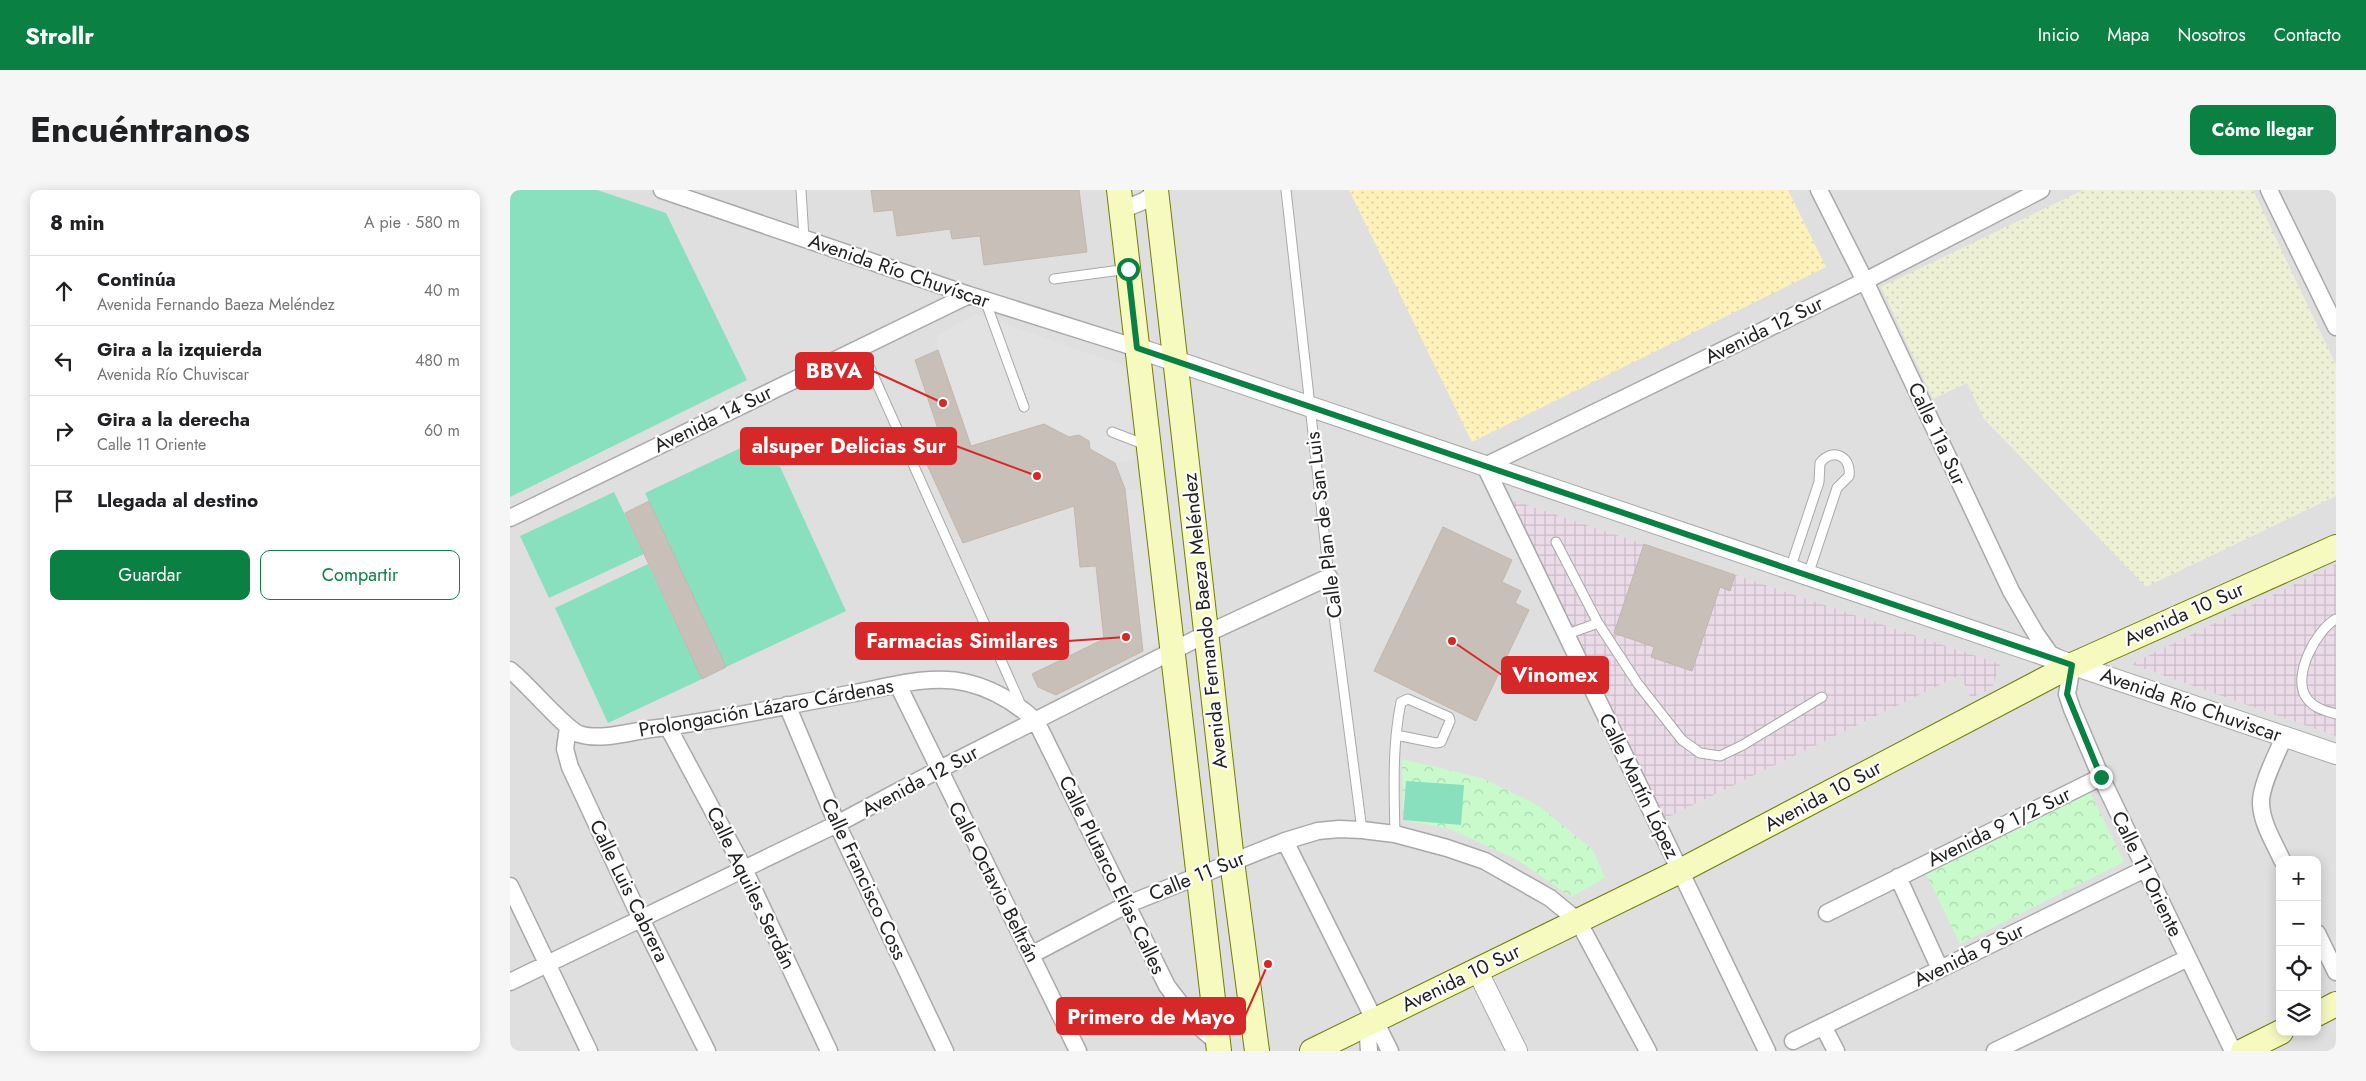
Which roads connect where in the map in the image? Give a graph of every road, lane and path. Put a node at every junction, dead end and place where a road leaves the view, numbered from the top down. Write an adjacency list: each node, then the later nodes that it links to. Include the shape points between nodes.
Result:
1 (662, 190): 9 (street, Avenida Río Chuvíscar)
2 (801, 190): 9 (lane)
3 (1286, 190): 20 (lane, Calle Plan de San Luis)
4 (1819, 190): 12 (street, Calle 11a Sur)
5 (2041, 190): 12 (street, Avenida 12 Sur)
6 (2269, 190): 15 (street)
7 (1157, 191): 8 (street, via 1144,201); 18 (main road, Avenida Fernando Baeza Meléndez)
8 (1120, 200): 10 (main road, Avenida Fernando Baeza Meléndez)
9 (804, 238): 13 (street, Avenida Río Chuvíscar)
10 (1128, 269): 11 (lane); 17 (main road, Avenida Fernando Baeza Meléndez)
11 (1054, 279)
12 (1865, 281): 23 (street, Avenida 12 Sur); 34 (street, Calle 11a Sur, via 2011,591 2050,654)
13 (969, 295): 14 (street, Avenida Río Chuvíscar); 16 (street, Avenida 14 Sur)
14 (985, 300): 17 (street, Avenida Río Chuvíscar); 19 (lane)
15 (2336, 327)
16 (861, 348): 24 (street, Avenida 14 Sur); 39 (lane)
17 (1137, 348): 18 (street, Avenida Río Chuviscar); 22 (main road, Avenida Fernando Baeza Meléndez)
18 (1176, 361): 20 (street, Avenida Río Chuviscar); 31 (main road, Avenida Fernando Baeza Meléndez)
19 (1024, 407)
20 (1310, 407): 23 (street, Avenida Río Chuviscar); 28 (lane, Calle Plan de San Luis)
21 (1112, 432): 22 (lane)
22 (1148, 446): 33 (main road, Avenida Fernando Baeza Meléndez)
23 (1485, 466): 27 (street, Avenida Río Chuviscar); 32 (street, Calle Martín López)
24 (510, 518)
25 (1556, 542): 30 (lane)
26 (2336, 547): 34 (main road, Avenida 10 Sur)
27 (1799, 572): 27 (lane, via 1836,488 1849,476 1847,460 1838,454 1828,456 1820,463 1819,482); 34 (street, Avenida Río Chuviscar)
28 (1329, 577): 31 (street, Avenida 12 Sur); 50 (lane, Calle Plan de San Luis)
29 (2336, 619): 40 (lane, via 2316,636 2301,684 2311,704)
30 (1598, 623): 32 (lane); 37 (lane, via 1638,684 1682,740 1700,752 1720,756)
31 (1206, 634): 33 (street, Avenida 12 Sur); 54 (main road, Avenida Fernando Baeza Meléndez)
32 (1565, 635): 57 (street, Calle Martín López)
33 (1172, 652): 41 (street, Avenida 12 Sur); 58 (main road, Avenida Fernando Baeza Meléndez)
34 (2072, 665): 45 (street, Avenida Río Chuviscar); 48 (street, Calle 11 Oriente, via 2067,694); 57 (main road, Avenida 10 Sur)
35 (510, 670): 42 (street, Prolongación Lázaro Cárdenas, via 530,686)
36 (898, 685): 38 (street, Prolongación Lázaro Cárdenas); 39 (street, Prolongación Lázaro Cárdenas, via 938,680 967,683 997,694); 47 (street, Calle Octavio Beltrán)
37 (1822, 696)
38 (787, 705): 43 (street, Prolongación Lázaro Cárdenas); 49 (street, Calle Francisco Coss)
39 (1023, 710): 41 (street, Prolongación Lázaro Cárdenas)
40 (2336, 714)
41 (1036, 721): 47 (street, Avenida 12 Sur); 61 (street, Calle Plutarco Elías Calles)
42 (568, 727): 43 (street, Prolongación Lázaro Cárdenas, via 577,733 593,736); 63 (street, Calle Luis Cabrera, via 565,749 570,767)
43 (668, 727): 55 (street, Calle Aquiles Serdán)
44 (1396, 735): 44 (lane, via 1401,702 1405,699 1449,717 1441,742); 51 (lane)
45 (2284, 737): 46 (street, Avenida Río Chuviscar); 53 (street, via 2262,792 2261,804)
46 (2336, 754)
47 (938, 770): 49 (street, Avenida 12 Sur); 66 (street, Calle Octavio Beltrán)
48 (2101, 777): 56 (street, Calle 11 Oriente); 59 (street, Avenida 9 1/2 Sur)
49 (837, 824): 55 (street, Avenida 12 Sur); 83 (street, Calle Francisco Coss)
50 (1362, 830): 51 (street); 52 (street, via 1318,831)
51 (1395, 834): 64 (street, via 1485,861 1550,898)
52 (1285, 841): 54 (street, Calle 11 Sur); 75 (street)
53 (2280, 856)
54 (1232, 861): 58 (street, Calle 11 Sur); 85 (main road, Avenida Fernando Baeza Meléndez)
55 (744, 869): 63 (street, Avenida 12 Sur); 82 (street, Calle Aquiles Serdán)
56 (2145, 869): 67 (street, Calle 11 Oriente); 69 (street, Avenida 9 Sur)
57 (1680, 871): 64 (main road, Avenida 10 Sur); 91 (street, Calle Martín López)
58 (1198, 874): 61 (street, Calle 11 Sur); 79 (main road, Avenida Fernando Baeza Meléndez)
59 (1898, 877): 62 (street, Avenida 9 1/2 Sur); 69 (street)
60 (510, 886): 68 (street)
61 (1126, 905): 66 (street, Calle 11 Sur); 79 (street, Calle Plutarco Elías Calles, via 1167,986)
62 (1827, 913)
63 (641, 919): 68 (street, Avenida 12 Sur); 81 (street, Calle Luis Cabrera)
64 (1578, 921): 70 (main road, Avenida 10 Sur); 90 (street)
65 (2321, 941): 71 (street)
66 (1031, 955): 84 (street, Calle Octavio Beltrán)
67 (2188, 958): 93 (street); 94 (street, Calle 11 Oriente)
68 (547, 964): 72 (street, Avenida 12 Sur); 80 (street)
69 (1940, 969): 76 (street, Avenida 9 Sur)
70 (1477, 970): 75 (main road, Avenida 10 Sur); 89 (street)
71 (2336, 972)
72 (510, 982)
73 (2336, 1004): 74 (main road)
74 (2321, 1012)
75 (1371, 1022): 86 (main road, Avenida 10 Sur); 87 (street); 88 (street)
76 (1823, 1026): 78 (street, Avenida 9 Sur); 92 (street)
77 (2276, 1035): 95 (main road)
78 (1793, 1041)
79 (1218, 1047)
80 (589, 1051)
81 (707, 1051)
82 (829, 1051)
83 (945, 1051)
84 (1078, 1051)
85 (1257, 1051)
86 (1312, 1051)
87 (1370, 1051)
88 (1390, 1051)
89 (1517, 1051)
90 (1648, 1051)
91 (1767, 1051)
92 (1836, 1051)
93 (1995, 1051)
94 (2233, 1051)
95 (2244, 1051)

